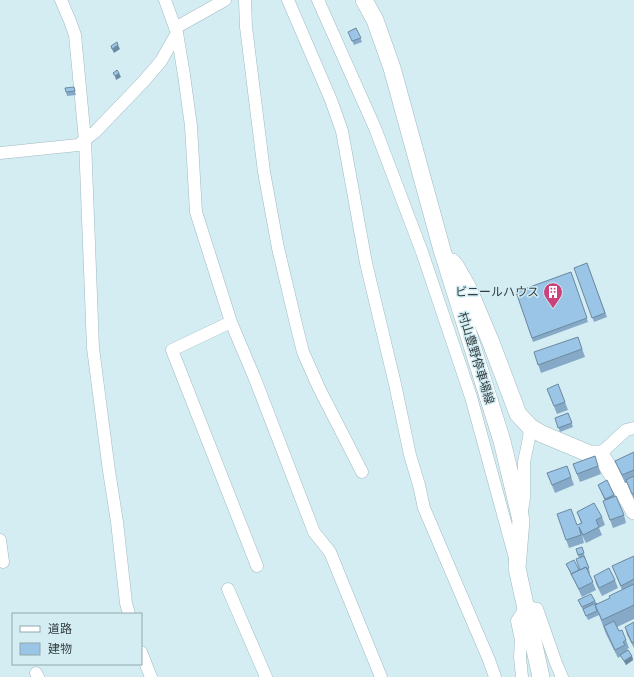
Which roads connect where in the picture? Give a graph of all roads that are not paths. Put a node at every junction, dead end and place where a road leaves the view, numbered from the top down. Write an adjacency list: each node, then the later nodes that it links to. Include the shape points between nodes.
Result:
1 (61, 0): 9 (street, via 75,35)
2 (165, 0): 8 (street)
3 (225, 0): 8 (street)
4 (245, 0): 16 (street, via 264,172 278,248 297,328 303,352 319,388)
5 (288, 0): 30 (street, via 342,131 366,263 424,508)
6 (318, 0): 22 (street, via 375,128 422,252 471,397)
7 (364, 0): 11 (main road, 村山豊野停車場線, via 375,20 392,68)
8 (176, 30): 9 (street, via 161,61); 12 (street, via 191,126 196,212)
9 (85, 140): 10 (street, via 78,145); 25 (street, via 93,348)
10 (0, 153)
11 (442, 250): 13 (main road, via 468,288 518,414); 18 (main road, 村山豊野停車場線, via 502,441)
12 (231, 322): 21 (street, via 172,350); 29 (street, via 314,532 330,552)
13 (530, 428): 15 (main road, via 590,454); 18 (street, via 524,462)
14 (634, 428): 15 (street, via 626,430)
15 (600, 454): 17 (main road)
16 (362, 472)
17 (634, 511)
18 (521, 520): 22 (main road, 村山豊野停車場線)
19 (0, 540): 20 (street)
20 (3, 562)
21 (257, 566)
22 (517, 568): 24 (main road, 村山豊野停車場線)
23 (228, 589): 28 (street)
24 (526, 607): 31 (street, via 517,621 521,640); 32 (main road, 村山豊野停車場線); 33 (street, via 537,609)
25 (129, 613)
26 (142, 654): 27 (street)
27 (151, 677)
28 (266, 677)
29 (381, 677)
30 (495, 677)
31 (522, 677)
32 (541, 677)
33 (562, 677)

